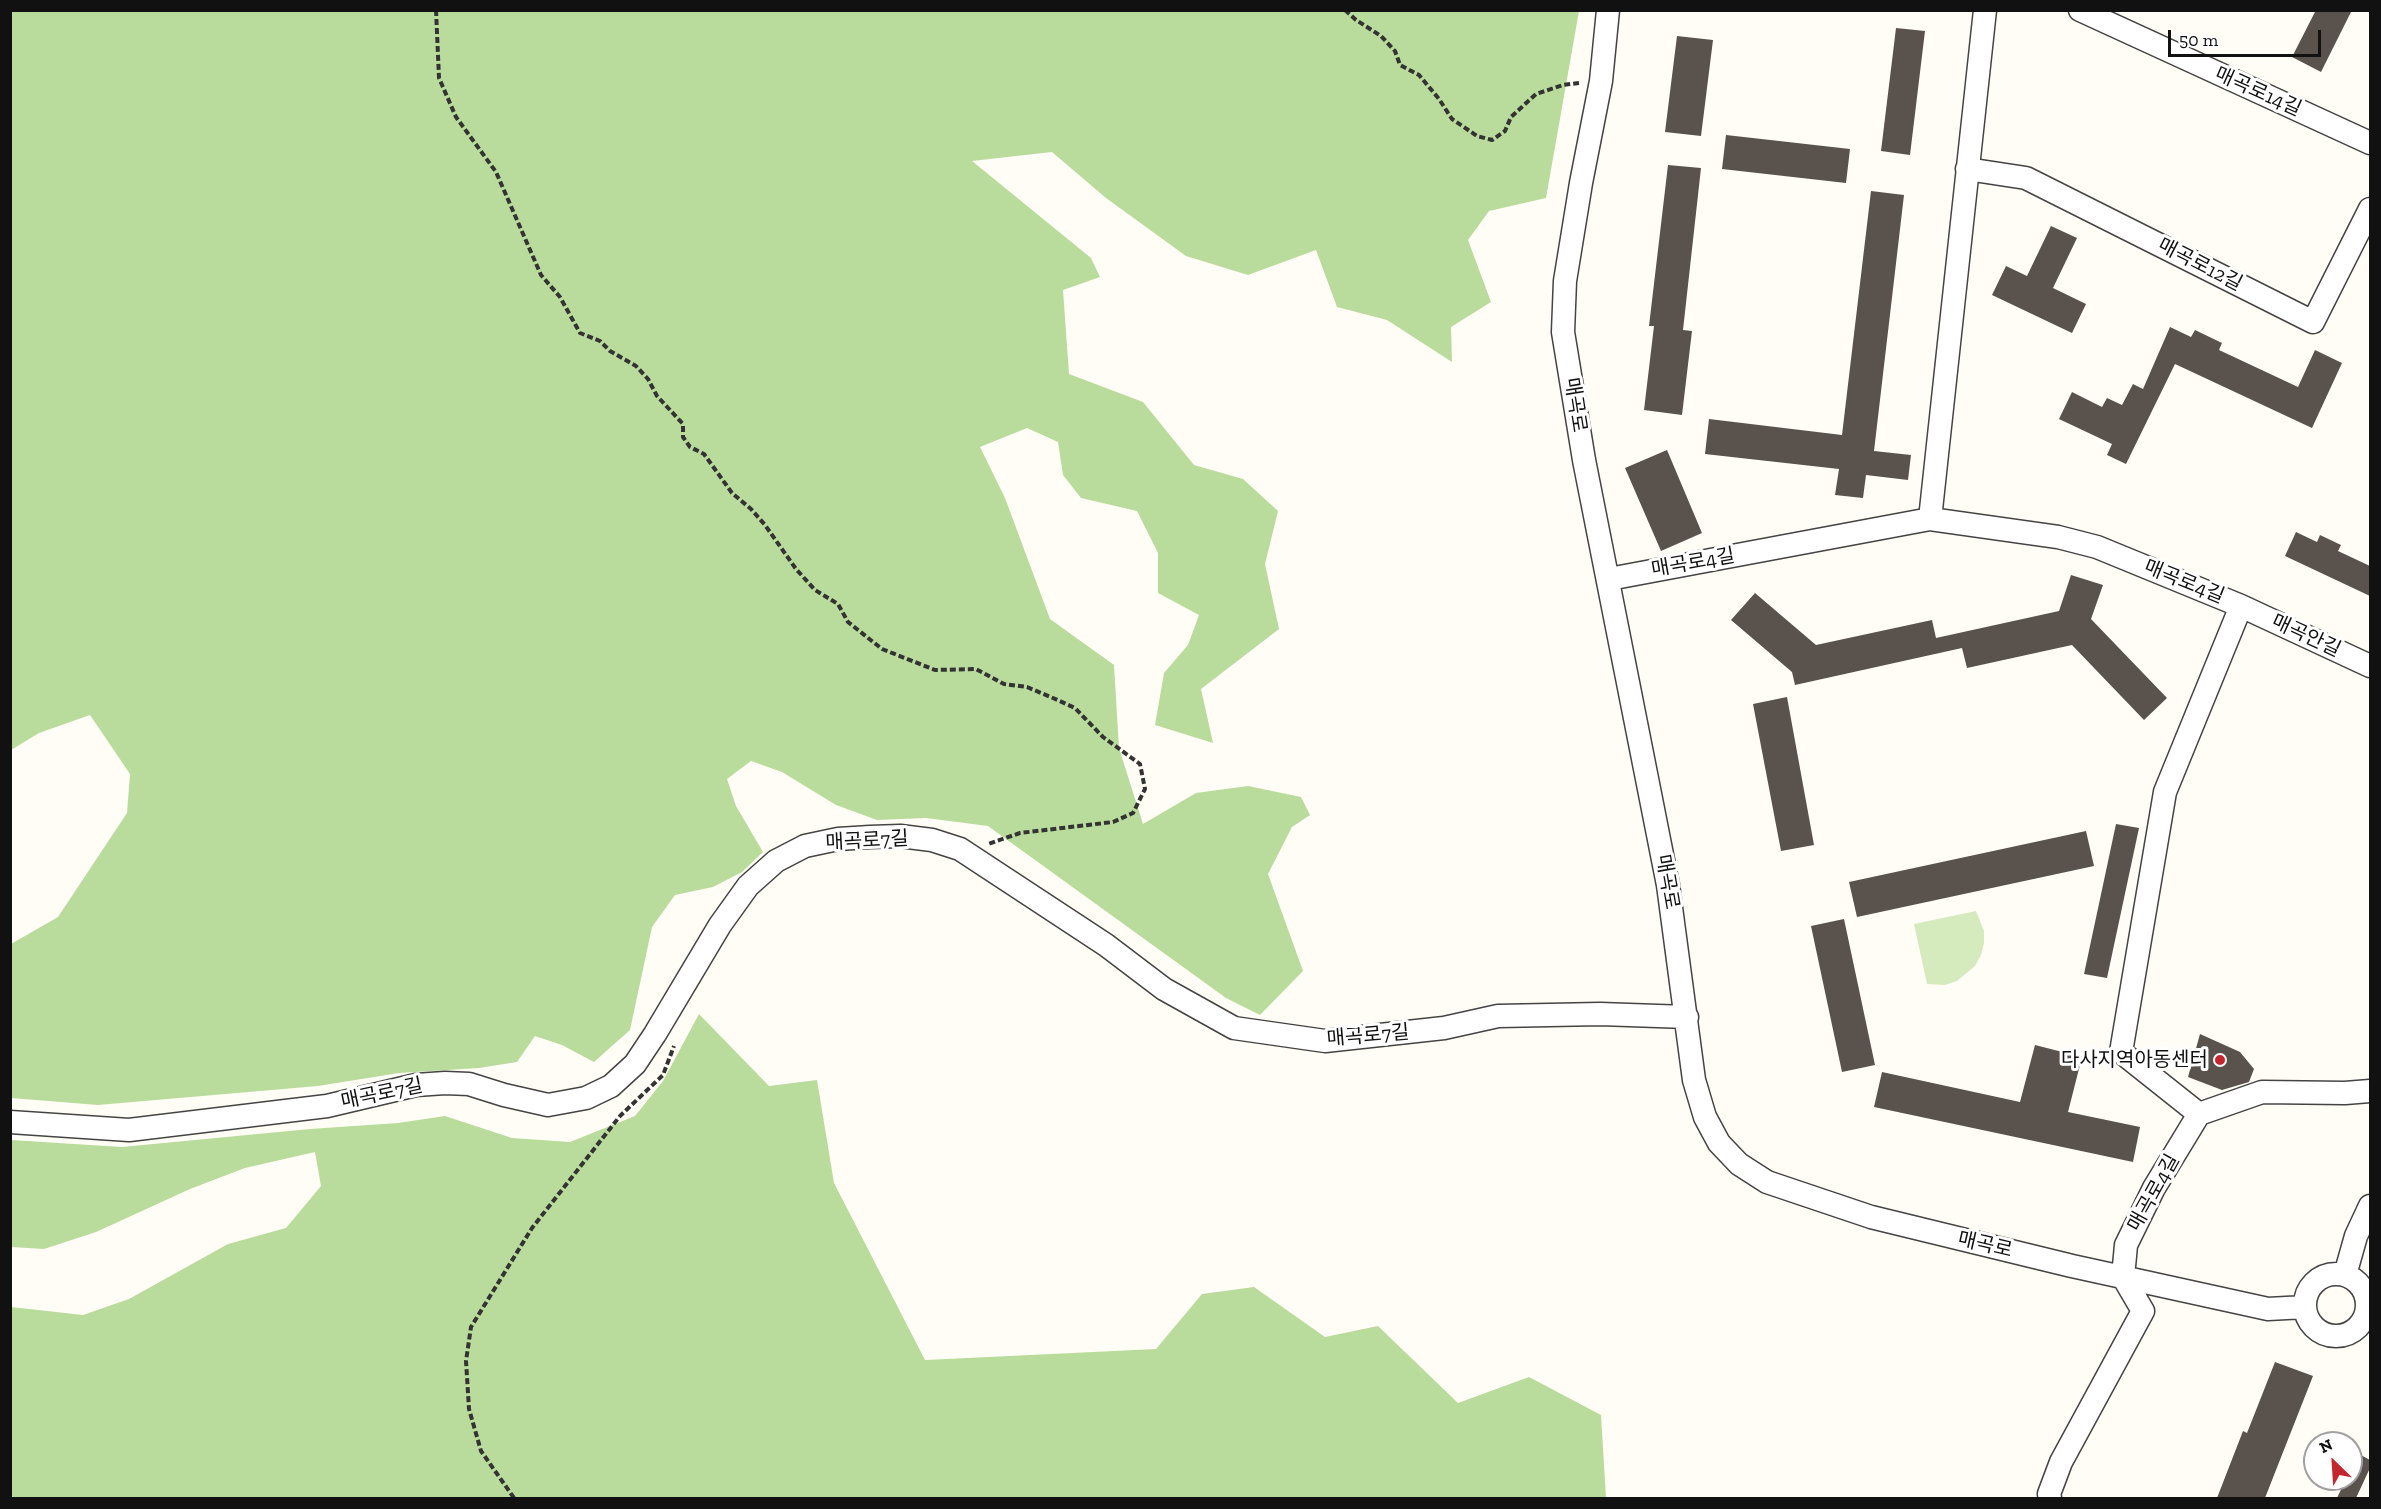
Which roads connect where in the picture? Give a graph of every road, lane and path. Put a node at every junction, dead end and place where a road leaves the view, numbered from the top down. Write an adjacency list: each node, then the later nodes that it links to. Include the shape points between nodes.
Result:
1 (436, 10): 14 (path, via 439,78 456,117 496,172 541,275 560,297 580,333 600,341 636,366 683,424 683,437 690,447 704,454 732,494 765,525 815,590 838,604 848,622 882,649 935,670 976,669 1004,684 1027,687 1053,698 1075,708 1103,737 1140,764 1145,789 1133,813 1113,822 1020,833)
2 (1346, 10): 6 (path, via 1381,36 1395,51 1400,65 1419,75 1452,119 1477,136 1492,140 1505,131 1511,117 1536,94 1563,85)
3 (1608, 10): 6 (street, 매곡로)
4 (1985, 10): 8 (street)
5 (2080, 10): 7 (street, 매곡로14길)
6 (1601, 81): 11 (street, 매곡로, via 1567,270 1563,332)
7 (2370, 143)
8 (1967, 169): 9 (street, 매곡로12길, via 2026,178 2313,322); 10 (street)
9 (2370, 209)
10 (1930, 519): 11 (street, 매곡로4길); 12 (street, 매곡로4길, via 2058,537 2097,547)
11 (1609, 579): 15 (street, 매곡로, via 1668,885)
12 (2241, 606): 13 (street, 매곡안길); 18 (street, 매곡로4길, via 2165,792 2121,1052)
13 (2370, 666)
14 (965, 853): 15 (street, 매곡로7길, via 1106,945 1164,989 1234,1028 1325,1041 1393,1035 1498,1016); 19 (street, 매곡로7길, via 932,840 870,837 805,846 776,861 748,886 720,925 635,1064 611,1086 586,1098 548,1105 469,1084 445,1083 416,1085 327,1106 129,1130)
15 (1687, 1017): 22 (street, 매곡로, via 1694,1080 1705,1117 1719,1143 1739,1164 1767,1182 1871,1217)
16 (678, 1037): 25 (path, via 663,1076 620,1116 532,1228 471,1327 466,1361 469,1409 481,1451)
17 (2370, 1091): 18 (street, via 2262,1092)
18 (2199, 1114): 22 (street, 매곡로4길, via 2154,1188 2126,1245)
19 (10, 1122)
20 (2370, 1206): 21 (street)
21 (2345, 1275): 23 (street, via 2318,1280 2306,1296); 24 (street, via 2365,1295)
22 (2123, 1277): 23 (street, 매곡로, via 2268,1309); 26 (street, via 2144,1311 2061,1462)
23 (2305, 1307): 24 (street, via 2313,1326 2322,1332 2343,1335)
24 (2365, 1327)
25 (514, 1498)
26 (2050, 1498)

